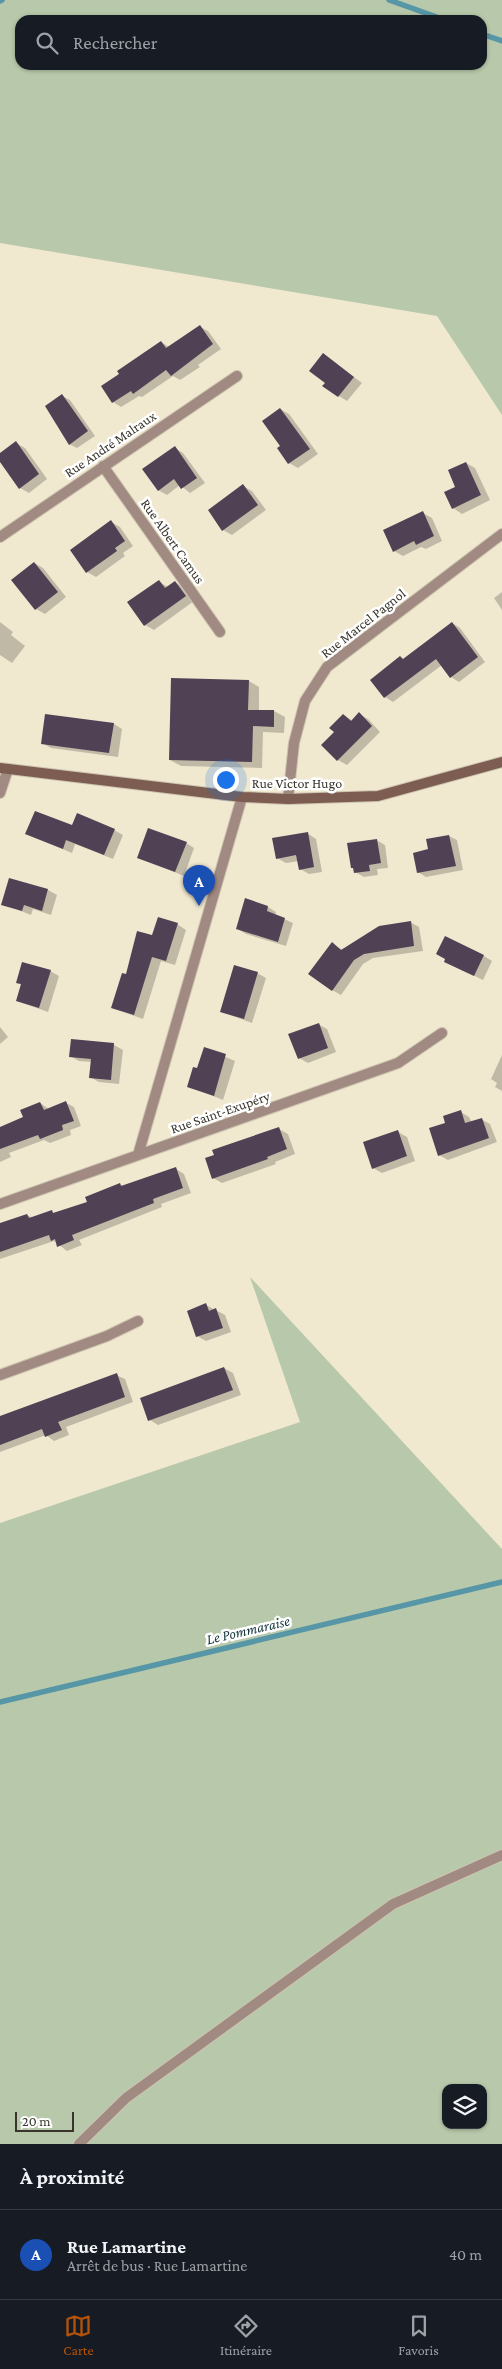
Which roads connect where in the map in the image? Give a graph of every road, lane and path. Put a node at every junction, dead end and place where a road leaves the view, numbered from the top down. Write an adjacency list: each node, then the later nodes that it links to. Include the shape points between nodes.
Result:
1 (237, 376): 2 (street, Rue André Malraux)
2 (103, 466): 4 (street, Rue André Malraux); 5 (street, Rue Albert Camus)
3 (502, 534): 10 (street, Rue Marcel Pagnol, via 327,667 305,701 294,744)
4 (0, 537)
5 (220, 632)
6 (502, 762): 10 (street, Rue Victor Hugo, via 378,796)
7 (4, 769): 8 (street); 9 (street, Rue Victor Hugo)
8 (0, 793)
9 (242, 797): 10 (street, Rue Victor Hugo); 12 (street)
10 (288, 799)
11 (442, 1033): 12 (street, Rue Saint-Exupéry, via 398,1063)
12 (138, 1155): 13 (street, Rue Saint-Exupéry)
13 (0, 1204)
14 (138, 1321): 15 (street)
15 (0, 1376)
16 (502, 1855): 17 (street, via 392,1904 126,2098)
17 (78, 2144)

